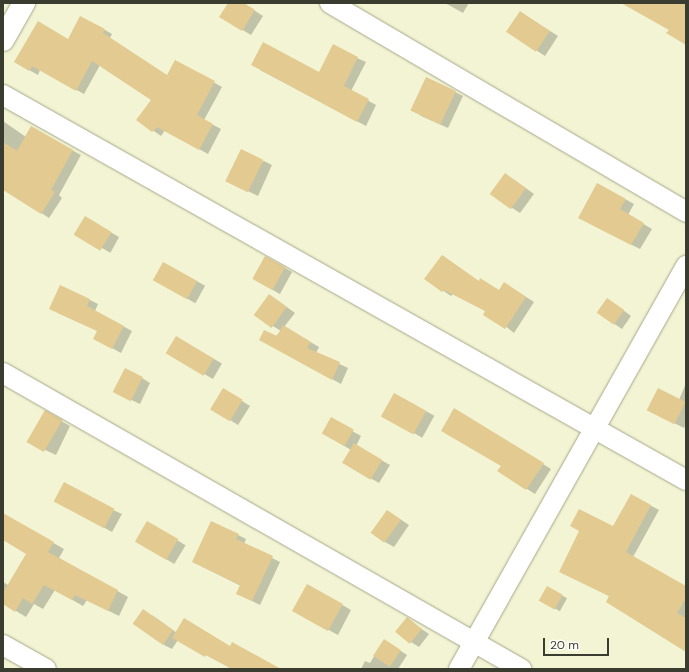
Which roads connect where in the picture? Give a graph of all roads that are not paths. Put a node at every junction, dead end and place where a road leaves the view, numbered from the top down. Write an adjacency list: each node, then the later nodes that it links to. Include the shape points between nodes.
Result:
1 (24, 3): 3 (street)
2 (330, 3): 5 (street)
3 (3, 40)
4 (3, 95): 8 (street)
5 (686, 212)
6 (686, 266): 8 (street)
7 (3, 373): 10 (street)
8 (596, 427): 9 (street); 10 (street)
9 (686, 480)
10 (474, 644): 13 (street); 14 (street)
11 (3, 646): 12 (street)
12 (46, 669)
13 (459, 669)
14 (521, 669)

